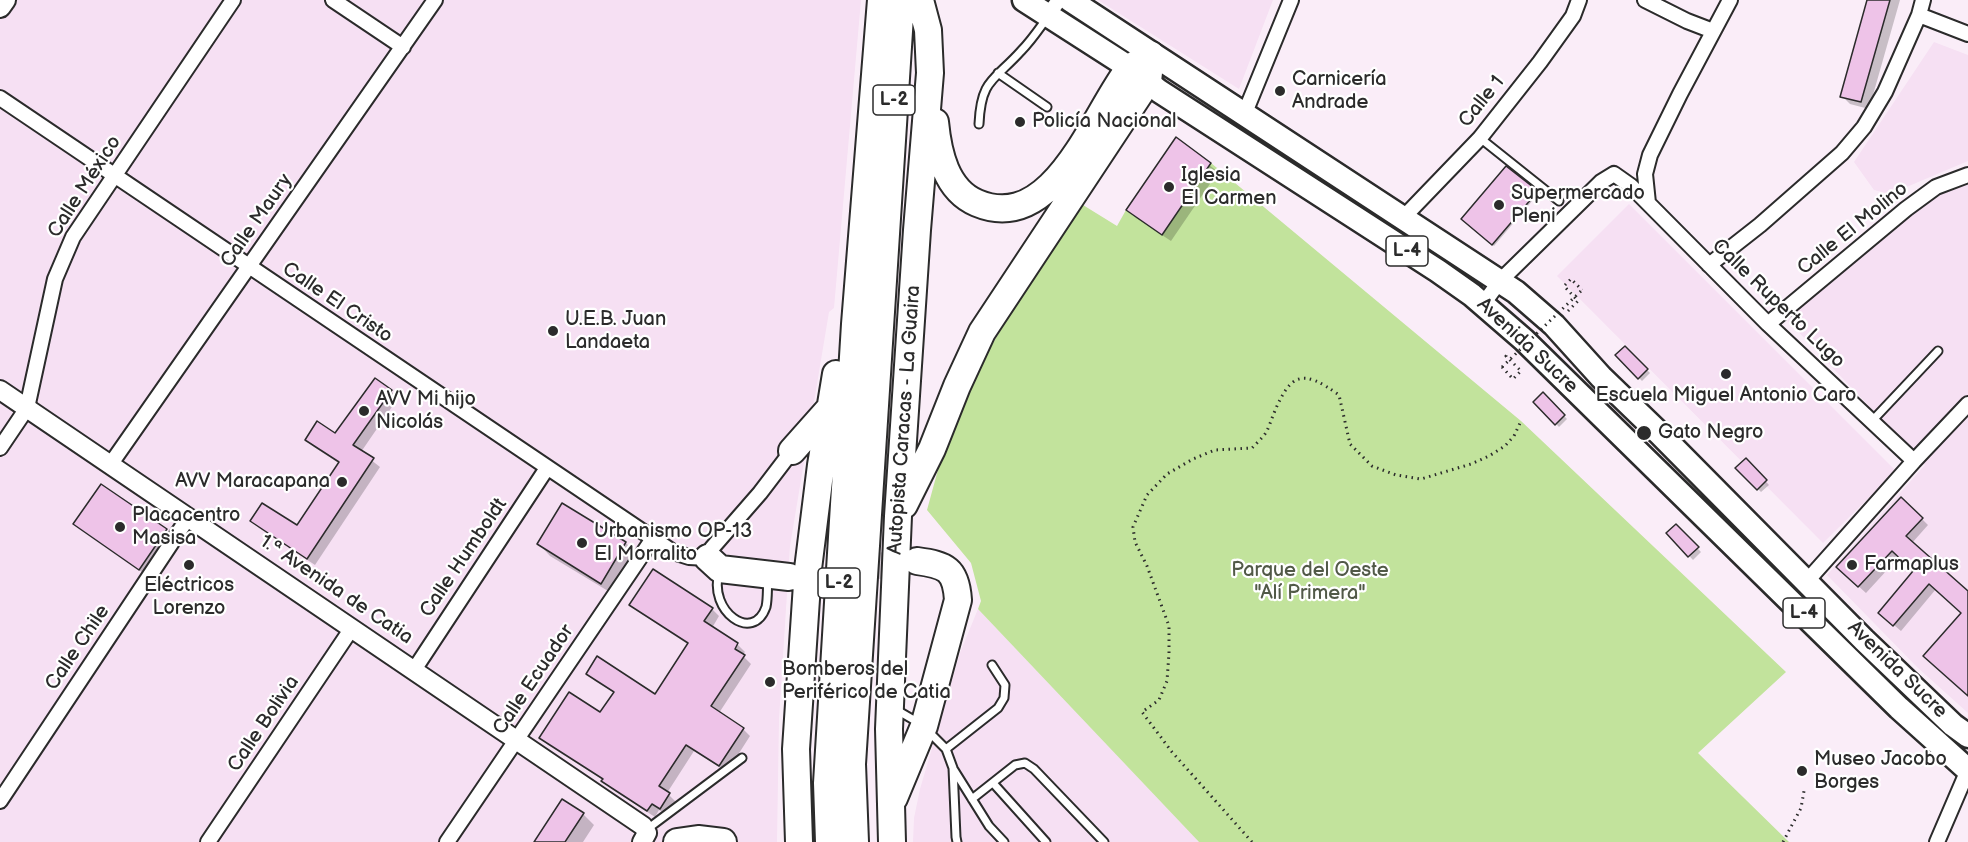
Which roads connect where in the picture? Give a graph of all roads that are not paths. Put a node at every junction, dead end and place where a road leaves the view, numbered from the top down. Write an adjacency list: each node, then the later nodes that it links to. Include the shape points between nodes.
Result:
1 (4, 0): 15 (main road)
2 (233, 0): 29 (street, Calle México)
3 (333, 0): 20 (street)
4 (435, 0): 20 (street, Calle Maury)
5 (881, 0): 38 (highway, L-2)
6 (901, 0): 46 (highway, Autopista Caracas - La Guaira / L-2)
7 (920, 0): 23 (highway, Autopista Caracas - La Guaira / L-2, via 928,30)
8 (1024, 0): 16 (main road, Avenida Sucre / L-4)
9 (1070, 0): 21 (main road, Avenida Sucre / L-4)
10 (1292, 0): 26 (street)
11 (1580, 0): 28 (street, Calle 1, via 1540,62)
12 (1645, 0): 18 (street)
13 (1730, 0): 18 (street)
14 (1923, 0): 17 (street)
15 (0, 7)
16 (1054, 8): 21 (main road, Avenida Sucre / L-4); 22 (lane, via 1022,50)
17 (1919, 15): 19 (street); 34 (street, via 1885,92 1864,127 1842,153)
18 (1713, 31): 32 (street, via 1650,155 1645,174)
19 (1968, 34)
20 (403, 47): 35 (street, Calle Maury)
21 (1143, 68): 23 (highway, via 1054,185 1016,208 997,208 966,198 950,179 936,137); 26 (main road, Avenida Sucre / L-4); 37 (main road, Avenida Sucre / L-4, via 1159,91); 54 (highway, via 982,332)
22 (998, 73): 25 (lane); 27 (lane, via 986,86)
23 (930, 74): 54 (highway, Autopista Caracas - La Guaira / L-2)
24 (0, 98): 29 (street, Calle El Cristo)
25 (1047, 107)
26 (1244, 115): 33 (main road, Avenida Sucre / L-4)
27 (979, 124)
28 (1480, 138): 31 (lane); 33 (street, Calle 1)
29 (115, 175): 35 (street, Calle El Cristo); 44 (street, Calle México, via 63,256)
30 (1968, 175): 39 (street, Calle El Molino, via 1936,188 1906,209)
31 (1558, 201)
32 (1648, 203): 34 (street, Calle Ruperto Lugo); 36 (street, Calle Ruperto Lugo, via 1615,175 1606,178)
33 (1402, 219): 36 (main road, Avenida Sucre / L-4)
34 (1708, 265): 39 (street, Calle Ruperto Lugo)
35 (249, 267): 50 (street, Calle Maury); 52 (street, Calle El Cristo)
36 (1500, 281): 37 (street); 59 (main road, Avenida Sucre / L-4, via 1554,325)
37 (1483, 304): 70 (main road, Avenida Sucre / L-4, via 1899,708)
38 (855, 324): 43 (highway, L-2, via 839,353); 81 (highway, L-2, via 827,783)
39 (1768, 324): 45 (street, Calle Ruperto Lugo)
40 (1938, 351): 45 (lane)
41 (0, 390): 44 (street, 1.ª Avenida de Catia)
42 (1968, 404): 49 (street)
43 (832, 405): 48 (highway); 51 (highway, L-2)
44 (27, 408): 47 (street, Calle México); 50 (street, 1.ª Avenida de Catia)
45 (1872, 421): 49 (street, Calle Ruperto Lugo)
46 (873, 441): 54 (highway, L-2); 82 (highway, Autopista Caracas - La Guaira / L-2, via 852,764)
47 (0, 448)
48 (792, 452): 51 (highway, via 814,456); 57 (street, via 712,548)
49 (1914, 461): 59 (street)
50 (110, 465): 53 (street, 1.ª Avenida de Catia)
51 (821, 465): 80 (highway, L-2, via 808,569 796,749)
52 (547, 468): 55 (street, Calle El Cristo); 62 (street, Calle Humboldt)
53 (188, 518): 60 (street, 1.ª Avenida de Catia); 73 (street, Calle Chile)
54 (898, 526): 63 (highway, Autopista Caracas - La Guaira / L-2)
55 (652, 540): 57 (street, Calle El Cristo, via 673,552); 66 (street, Calle Ecuador)
56 (917, 561): 64 (highway, via 936,564 949,572 956,582 958,600)
57 (714, 564): 58 (highway); 58 (lane, via 721,605 740,622 757,620)
58 (778, 576)
59 (1807, 582): 65 (main road, Avenida Sucre / L-4)
60 (352, 628): 62 (street, 1.ª Avenida de Catia); 76 (street, Calle Bolivia)
61 (992, 665): 67 (lane, via 1005,685 1004,698 998,708)
62 (414, 670): 66 (street, 1.ª Avenida de Catia)
63 (890, 706): 64 (lane); 74 (highway, Autopista Caracas - La Guaira / L-2)
64 (924, 726): 67 (lane); 74 (highway)
65 (1968, 736)
66 (517, 740): 75 (street, 1.ª Avenida de Catia, via 643,826); 77 (street, Calle Ecuador)
67 (946, 749): 69 (lane)
68 (742, 758): 75 (lane)
69 (953, 768): 72 (lane); 84 (lane)
70 (1968, 770): 88 (street)
71 (993, 783): 72 (lane); 86 (lane); 87 (lane, via 1015,765 1025,763)
72 (972, 799): 85 (lane)
73 (0, 801)
74 (891, 807): 83 (highway, Autopista Caracas - La Guaira / L-2)
75 (644, 836)
76 (208, 842)
77 (447, 842)
78 (677, 842): 79 (highway)
79 (723, 842)
80 (799, 842)
81 (829, 842)
82 (855, 842)
83 (892, 842)
84 (957, 842)
85 (1004, 842)
86 (1046, 842)
87 (1104, 842)
88 (1937, 842)

